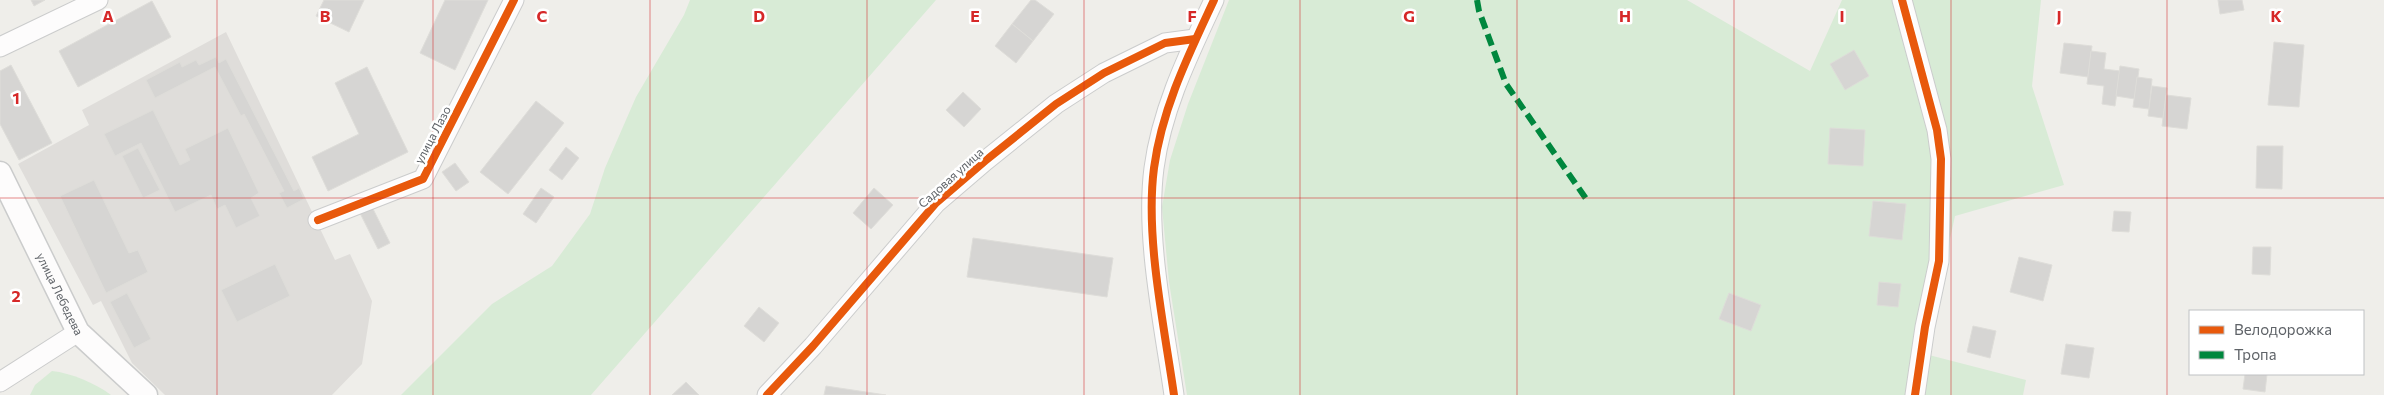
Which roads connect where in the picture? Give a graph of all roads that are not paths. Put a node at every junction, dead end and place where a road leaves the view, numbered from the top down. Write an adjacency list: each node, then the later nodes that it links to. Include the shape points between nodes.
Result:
1 (98, 0): 6 (street)
2 (514, 0): 8 (street, улица Лазо, via 423,179)
3 (1214, 0): 5 (street)
4 (1902, 0): 14 (street, via 1942,159 1939,261)
5 (1196, 39): 12 (street, Садовая улица, via 1165,43 1104,73 1056,104 984,161 936,202); 13 (street, via 1165,116 1154,168 1154,246)
6 (0, 47)
7 (0, 173): 9 (street, улица Лебедева)
8 (318, 220)
9 (78, 332): 10 (street); 11 (street, улица Лебедева)
10 (0, 382)
11 (146, 395)
12 (767, 395)
13 (1174, 395)
14 (1915, 395)

